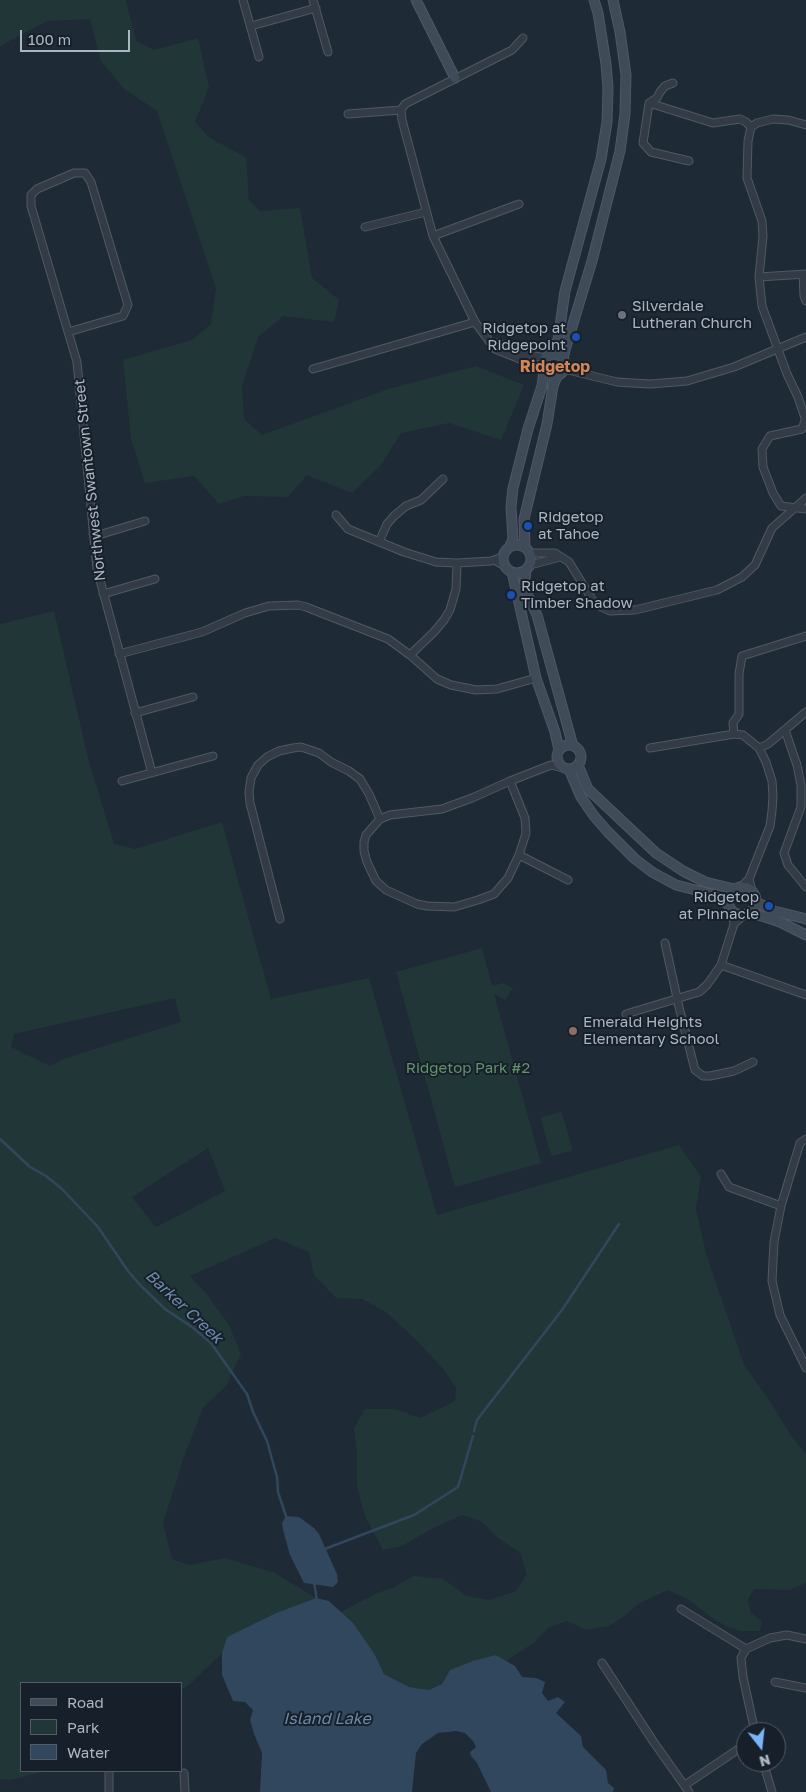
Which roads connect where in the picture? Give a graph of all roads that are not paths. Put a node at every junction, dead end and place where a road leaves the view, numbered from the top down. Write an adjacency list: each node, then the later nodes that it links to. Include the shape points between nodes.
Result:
1 (243, 0): 7 (street)
2 (313, 0): 6 (street)
3 (416, 0): 11 (main road)
4 (594, 0): 31 (main road, via 606,64 606,122 601,159 565,291 558,340)
5 (613, 0): 32 (main road, via 626,74 620,152)
6 (316, 8): 7 (street); 9 (street)
7 (251, 26): 10 (street)
8 (523, 38): 11 (street, via 512,50)
9 (328, 52)
10 (259, 57)
11 (455, 78): 14 (street, via 405,104)
12 (673, 83): 13 (street, via 665,86)
13 (649, 103): 17 (street, via 713,123 740,120); 18 (street, via 643,143 651,152)
14 (401, 110): 15 (street); 20 (street)
15 (348, 114)
16 (806, 125): 17 (street, via 773,119)
17 (751, 127): 24 (street, via 747,178 762,221)
18 (689, 161)
19 (519, 204): 22 (street)
20 (426, 212): 21 (street); 22 (street)
21 (365, 227)
22 (433, 236): 26 (street)
23 (804, 274): 24 (street); 25 (street)
24 (759, 277): 30 (street, via 762,306)
25 (806, 301)
26 (475, 322): 29 (street); 33 (street)
27 (68, 332): 27 (street, Northwest Swantown Street, via 31,206 31,195 37,189 74,173 85,173 91,182 128,305 123,316); 44 (street, Northwest Swantown Street, via 77,362)
28 (806, 338): 30 (street)
29 (492, 344): 31 (street, via 498,343 526,354); 35 (street, via 495,349)
30 (778, 349): 34 (street, via 687,381 617,382); 37 (street)
31 (548, 356): 32 (main road, via 556,354); 35 (main road)
32 (563, 359): 34 (main road)
33 (313, 369)
34 (564, 369): 36 (main road)
35 (543, 370): 36 (main road, via 549,376); 46 (main road, via 542,386 513,488 513,539)
36 (557, 376): 47 (main road, via 524,519)
37 (806, 420): 40 (street, via 802,429 770,436 762,450 763,467 773,492 781,506)
38 (443, 479): 45 (street, via 421,500 394,516)
39 (806, 498): 40 (street)
40 (794, 508): 41 (street); 48 (street, via 772,528 755,565 742,577 717,590 634,610 610,611 595,604 569,562)
41 (806, 509)
42 (336, 515): 45 (street, via 348,529)
43 (145, 522): 44 (street)
44 (93, 534): 53 (street, Northwest Swantown Street)
45 (379, 542): 49 (street, via 436,562)
46 (510, 546): 47 (main road, via 518,544); 50 (main road)
47 (528, 550): 48 (street, via 555,553); 51 (main road, via 532,558)
48 (560, 557): 51 (street)
49 (457, 563): 50 (street); 56 (street, via 456,590 450,610 434,632)
50 (504, 564): 51 (main road, via 521,572); 57 (main road)
51 (528, 567): 63 (main road, via 524,587 537,615)
52 (155, 579): 53 (street)
53 (103, 594): 55 (street, Northwest Swantown Street)
54 (806, 636): 62 (street, via 742,656 739,714 733,723)
55 (119, 654): 56 (street, via 202,632 261,608 284,604 306,607 361,628 396,644); 59 (street, Northwest Swantown Street)
56 (410, 655): 57 (street, via 437,679 465,689 497,689)
57 (536, 678): 67 (main road, via 555,732)
58 (193, 697): 59 (street)
59 (135, 712): 70 (street, Northwest Swantown Street)
60 (806, 712): 61 (street)
61 (785, 730): 65 (street); 77 (street, via 797,765 801,807 784,852 788,865)
62 (734, 734): 64 (street); 65 (street, via 743,735)
63 (573, 746): 67 (main road, via 565,746); 68 (main road, via 580,751)
64 (650, 748)
65 (759, 748): 75 (street, via 772,781 772,811 770,826)
66 (213, 756): 70 (street)
67 (555, 758): 69 (main road); 72 (street)
68 (578, 765): 69 (main road); 78 (main road, via 588,789 656,853 705,882)
69 (566, 768): 81 (main road, via 594,816 635,859 676,885 715,896)
70 (152, 773): 71 (street)
71 (122, 781)
72 (510, 781): 73 (street, via 442,809); 74 (street, via 526,826)
73 (380, 819): 74 (street, via 366,834 364,851 367,862 376,881 386,890 417,904 454,907 487,897 508,878); 83 (street, via 360,779 319,753 293,748 273,754 258,765 251,778 250,803)
74 (519, 855): 76 (street)
75 (749, 879): 78 (street); 79 (street)
76 (568, 880)
77 (806, 887)
78 (738, 888): 79 (main road); 81 (main road, via 729,896)
79 (752, 892): 80 (main road)
80 (756, 902): 82 (main road); 84 (main road, via 774,911)
81 (730, 908): 82 (main road, via 740,915); 85 (street)
82 (746, 914): 85 (street); 86 (main road, via 780,922)
83 (280, 919)
84 (806, 919)
85 (734, 924): 88 (street)
86 (806, 935)
87 (665, 943): 90 (street)
88 (721, 964): 89 (street); 90 (street, via 699,992)
89 (806, 995)
90 (677, 999): 91 (street); 92 (street, via 695,1070 703,1076 710,1076 734,1071)
91 (626, 1014)
92 (753, 1062)
93 (806, 1139): 95 (street, via 800,1143)
94 (721, 1174): 95 (street, via 729,1187)
95 (781, 1206): 96 (street, via 774,1242 772,1281 780,1315)
96 (806, 1368)
97 (681, 1610): 99 (street)
98 (806, 1639): 99 (street, via 787,1635 770,1638)
99 (746, 1649): 103 (street, via 741,1658)
100 (602, 1664): 108 (street)
101 (775, 1682): 102 (street)
102 (806, 1688)
103 (753, 1722)
104 (736, 1752): 108 (street)
105 (109, 1772): 109 (street)
106 (766, 1772): 111 (street)
107 (184, 1773): 110 (street)
108 (687, 1789)
109 (109, 1792)
110 (185, 1792)
111 (772, 1792)

